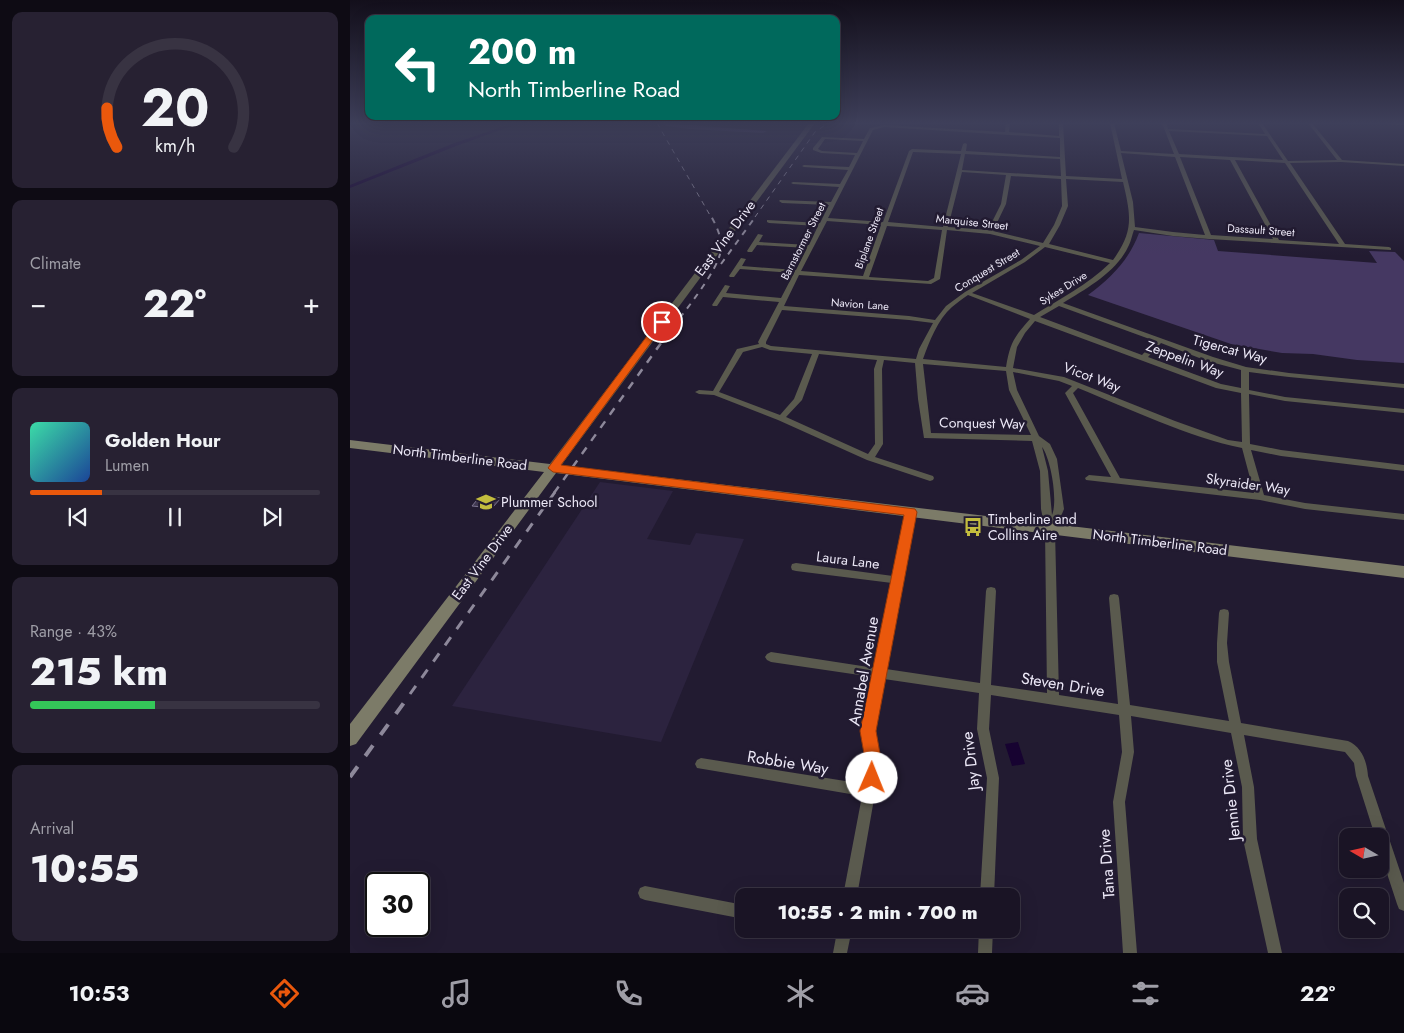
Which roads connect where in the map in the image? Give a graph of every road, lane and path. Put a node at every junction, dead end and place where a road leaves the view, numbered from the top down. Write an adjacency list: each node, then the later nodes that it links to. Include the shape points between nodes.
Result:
1 (779, 167): 73 (street, East Vine Drive)
2 (803, 167): 16 (street)
3 (827, 167): 11 (street)
4 (905, 167): 24 (street, Biplane Street)
5 (962, 167): 12 (street)
6 (1062, 167): 14 (street, Conquest Street)
7 (1122, 167): 15 (street, Sykes Drive)
8 (1182, 167): 30 (street)
9 (1237, 167): 31 (street)
10 (1290, 167): 34 (street)
11 (851, 169): 17 (street, Barnstormer Street)
12 (961, 171): 13 (street); 26 (street)
13 (1009, 174): 14 (street); 28 (street, via 1006,201)
14 (1063, 177): 15 (street); 33 (street, Conquest Street, via 1065,206)
15 (1125, 181): 27 (street, Sykes Drive)
16 (793, 183): 17 (street); 18 (street)
17 (842, 186): 19 (street, Barnstormer Street)
18 (782, 201): 19 (street); 20 (street)
19 (833, 204): 23 (street, Barnstormer Street)
20 (778, 208)
21 (773, 214): 22 (street)
22 (769, 221): 23 (street, Marquise Street); 25 (street)
23 (824, 222): 24 (street, Marquise Street); 35 (street, Barnstormer Street)
24 (885, 224): 26 (street, Marquise Street); 43 (street, Biplane Street)
25 (764, 228)
26 (946, 228): 28 (street, Marquise Street); 43 (street, via 934,282)
27 (1132, 228): 30 (street, Dassault Street); 39 (street, Sykes Drive, via 1126,246)
28 (990, 232): 33 (street, Marquise Street)
29 (760, 236): 32 (street)
30 (1209, 237): 31 (street, Dassault Street)
31 (1277, 242): 34 (street, Dassault Street)
32 (755, 243): 35 (street); 37 (street)
33 (1046, 244): 39 (street, Marquise Street); 45 (street, Conquest Street)
34 (1343, 246): 36 (street, Dassault Street)
35 (811, 247): 41 (street, Barnstormer Street)
36 (1389, 249)
37 (750, 251)
38 (743, 259): 40 (street)
39 (1114, 262): 48 (street, Sykes Drive, via 1085,287)
40 (738, 267): 41 (street); 42 (street)
41 (798, 272): 43 (street); 47 (street, Barnstormer Street)
42 (732, 276)
43 (865, 278)
44 (727, 286): 46 (street)
45 (967, 293): 51 (street, Zeppelin Way); 52 (street, Conquest Street, via 948,307)
46 (722, 295): 47 (street); 49 (street)
47 (784, 300): 50 (street, Barnstormer Street)
48 (1057, 303): 51 (street, Sykes Drive); 53 (street, Tigercat Way)
49 (715, 305)
50 (780, 308): 52 (street, Navion Lane); 54 (street, Barnstormer Street)
51 (1034, 318): 56 (street, Zeppelin Way); 59 (street, Sykes Drive, via 1013,347)
52 (937, 322): 58 (street, Conquest Street)
53 (1159, 341): 56 (street); 60 (street, Tigercat Way)
54 (763, 345): 55 (street, Vicot Way); 65 (street, via 740,351)
55 (816, 353): 57 (street, Vicot Way); 67 (street, via 798,400)
56 (1144, 358): 64 (street, Zeppelin Way, via 1219,386)
57 (881, 359): 58 (street, Vicot Way); 72 (street, via 878,369 879,444)
58 (919, 362): 59 (street, Vicot Way); 68 (street, Conquest Street)
59 (1009, 369): 61 (street, Vicot Way, via 1061,379); 69 (street, Sykes Drive, via 1013,390)
60 (1245, 369): 62 (street, Tigercat Way); 64 (street)
61 (1077, 386): 71 (street, Vicot Way, via 1172,423); 77 (street, via 1070,393)
62 (1404, 386)
63 (699, 392): 65 (street)
64 (1245, 392): 66 (street, Zeppelin Way); 71 (street)
65 (715, 393): 67 (street)
66 (1404, 411)
67 (781, 418): 72 (street)
68 (927, 436): 69 (street, Conquest Way)
69 (1036, 438): 81 (street, via 1044,471); 81 (street, via 1047,446 1053,459 1059,492 1060,509)
70 (350, 444): 73 (main road, North Timberline Road)
71 (1246, 446): 74 (street, Vicot Way); 78 (street)
72 (870, 458): 75 (street)
73 (553, 468): 79 (main road, North Timberline Road); 94 (main road, East Vine Drive)
74 (1404, 468)
75 (930, 478)
76 (1089, 478): 77 (street, Skyraider Way)
77 (1117, 481): 78 (street, Skyraider Way)
78 (1260, 497): 80 (street, Skyraider Way, via 1305,506)
79 (911, 512): 81 (main road, North Timberline Road); 84 (street, Annabel Avenue)
80 (1404, 517)
81 (1050, 529): 83 (main road, North Timberline Road); 91 (street)
82 (796, 567): 84 (street, Laura Lane)
83 (1404, 572)
84 (897, 580): 89 (street, Annabel Avenue)
85 (991, 591): 90 (street, Jay Drive)
86 (1114, 598): 92 (street)
87 (1224, 613): 93 (street, Jennie Drive, via 1223,662)
88 (771, 657): 89 (street, Steven Drive)
89 (879, 673): 90 (street, Steven Drive); 96 (street, Annabel Avenue, via 868,731 874,765)
90 (985, 689): 91 (street, Steven Drive); 98 (street, Jay Drive, via 983,729 993,778)
91 (1053, 699): 92 (street, Steven Drive)
92 (1125, 710): 93 (street, Steven Drive); 106 (street, Tana Drive, via 1128,762 1119,802)
93 (1236, 728): 100 (street, Steven Drive, via 1348,747 1357,754); 107 (street, Jennie Drive, via 1248,787 1250,839)
94 (350, 738)
95 (701, 764): 96 (street, Robbie Way)
96 (869, 792): 97 (street, Annabel Avenue)
97 (851, 888)
98 (987, 888)
99 (645, 893): 101 (street)
100 (1404, 904)
101 (735, 910)
102 (841, 938): 104 (street)
103 (986, 938): 105 (street)
104 (840, 953)
105 (985, 953)
106 (1130, 953)
107 (1275, 953)

